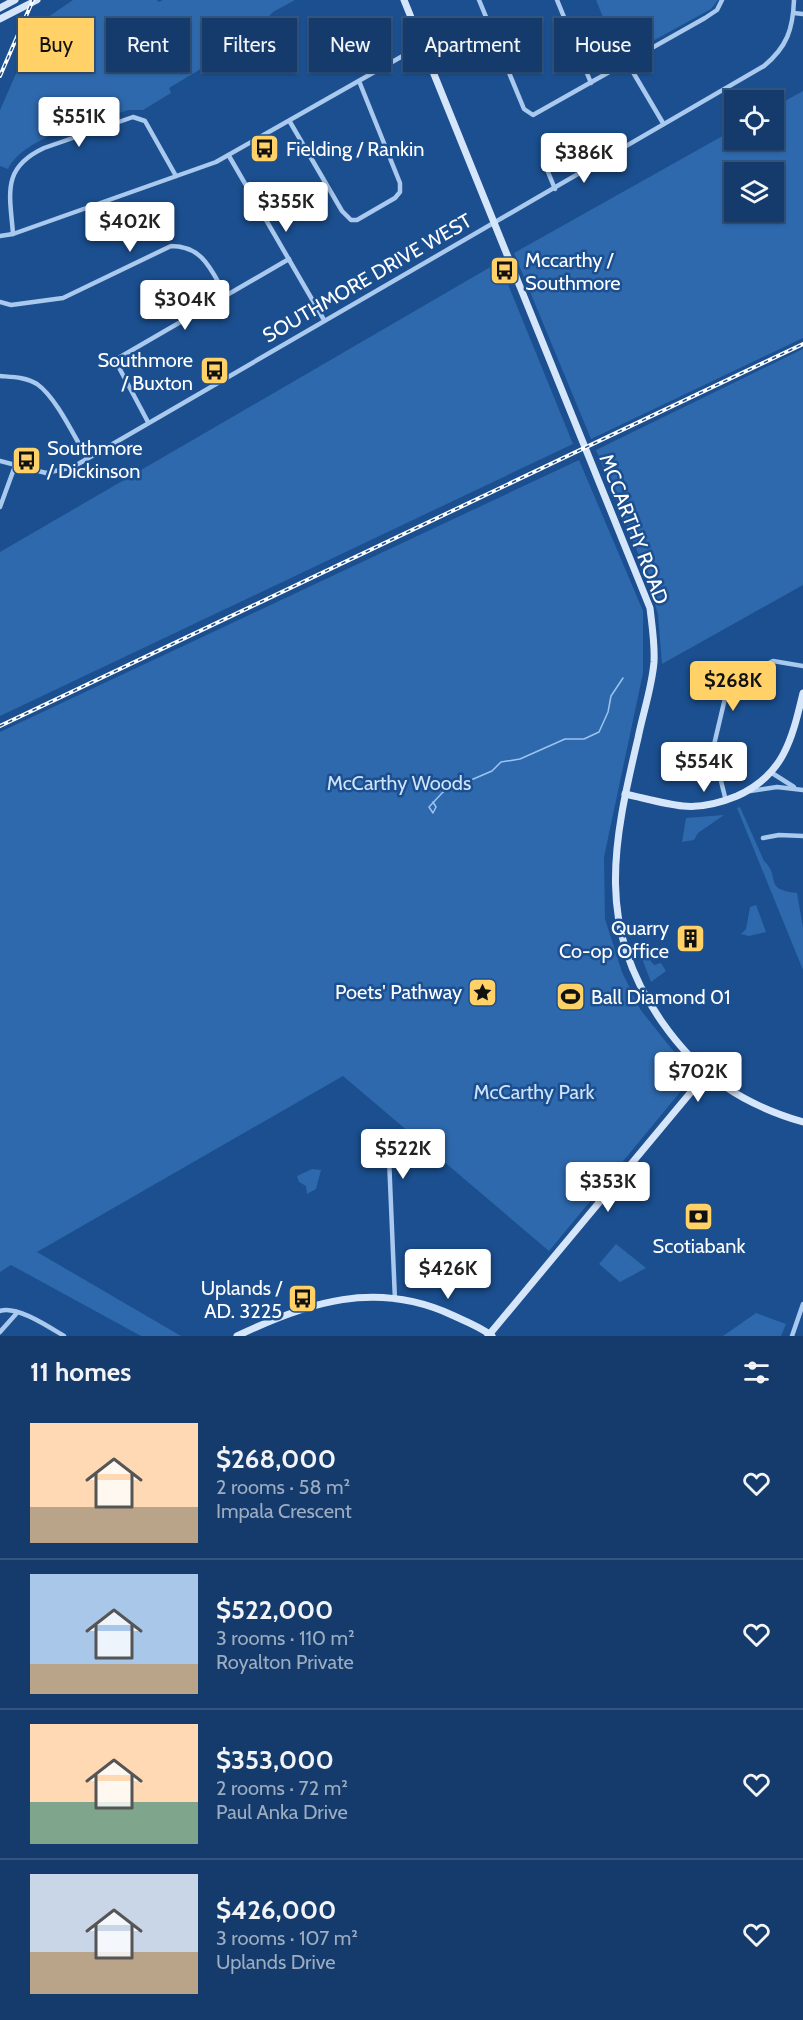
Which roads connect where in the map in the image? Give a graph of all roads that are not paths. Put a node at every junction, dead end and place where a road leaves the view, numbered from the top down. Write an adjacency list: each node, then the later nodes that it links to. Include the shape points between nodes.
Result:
1 (15, 0): 8 (street)
2 (37, 0): 12 (street)
3 (404, 0): 11 (street, MCCARTHY ROAD)
4 (479, 0): 19 (street, via 524,109 533,115)
5 (557, 0): 19 (street)
6 (722, 0): 13 (street, via 717,10)
7 (794, 0): 9 (street, SOUTHMORE DRIVE WEST)
8 (0, 8)
9 (794, 13): 10 (street); 21 (street, SOUTHMORE DRIVE WEST, via 790,34 775,57)
10 (803, 14)
11 (411, 18)
12 (0, 19)
13 (652, 48)
14 (403, 56): 18 (street)
15 (433, 72): 26 (street, MCCARTHY ROAD)
16 (610, 72): 19 (street)
17 (633, 72): 21 (street)
18 (358, 81): 20 (street); 20 (street, via 400,183 395,198 351,220)
19 (591, 83)
20 (290, 122): 22 (street)
21 (663, 123): 25 (street, SOUTHMORE DRIVE WEST)
22 (229, 156): 24 (street); 29 (street)
23 (548, 172): 25 (street)
24 (177, 176): 27 (street); 27 (street, via 145,121 133,117 122,120 44,148 20,164 10,189)
25 (555, 189): 26 (street, SOUTHMORE DRIVE WEST)
26 (493, 224): 32 (street, SOUTHMORE DRIVE WEST); 45 (street, MCCARTHY ROAD, via 650,608 653,669)
27 (14, 234): 28 (street)
28 (0, 236)
29 (289, 259): 30 (street); 32 (street)
30 (225, 294): 31 (street, via 207,261 197,252 185,246 171,246 63,298 11,305); 34 (street, via 114,360)
31 (0, 302)
32 (324, 320): 34 (street, SOUTHMORE DRIVE WEST)
33 (0, 376): 35 (street, via 38,384)
34 (148, 422): 35 (street, SOUTHMORE DRIVE WEST)
35 (87, 458): 37 (street, SOUTHMORE DRIVE WEST, via 73,467 46,473)
36 (0, 461): 37 (street, SOUTHMORE DRIVE WEST)
37 (15, 466): 38 (street)
38 (0, 507)
39 (803, 666): 46 (street, via 773,661 732,683 713,749)
40 (803, 693): 41 (street, via 792,739)
41 (772, 773): 42 (street); 44 (street)
42 (796, 788): 43 (street); 44 (street)
43 (803, 790)
44 (747, 791): 46 (street)
45 (625, 794): 46 (street, via 686,807); 49 (street, MCCARTHY ROAD, via 615,854 615,898 623,941 642,992 673,1038)
46 (726, 801)
47 (803, 836): 48 (street)
48 (764, 838)
49 (706, 1074): 50 (street, MCCARTHY ROAD, via 757,1106); 57 (street)
50 (803, 1122)
51 (389, 1158): 51 (street, via 406,1143 397,1135 388,1149); 52 (street)
52 (395, 1300): 57 (street, via 443,1311); 59 (street, via 356,1297 323,1301)
53 (803, 1304): 60 (street)
54 (0, 1311): 55 (street, via 8,1309)
55 (16, 1314): 56 (street); 58 (street, via 28,1316)
56 (0, 1332)
57 (490, 1335)
58 (64, 1336)
59 (237, 1336)
60 (792, 1336)

